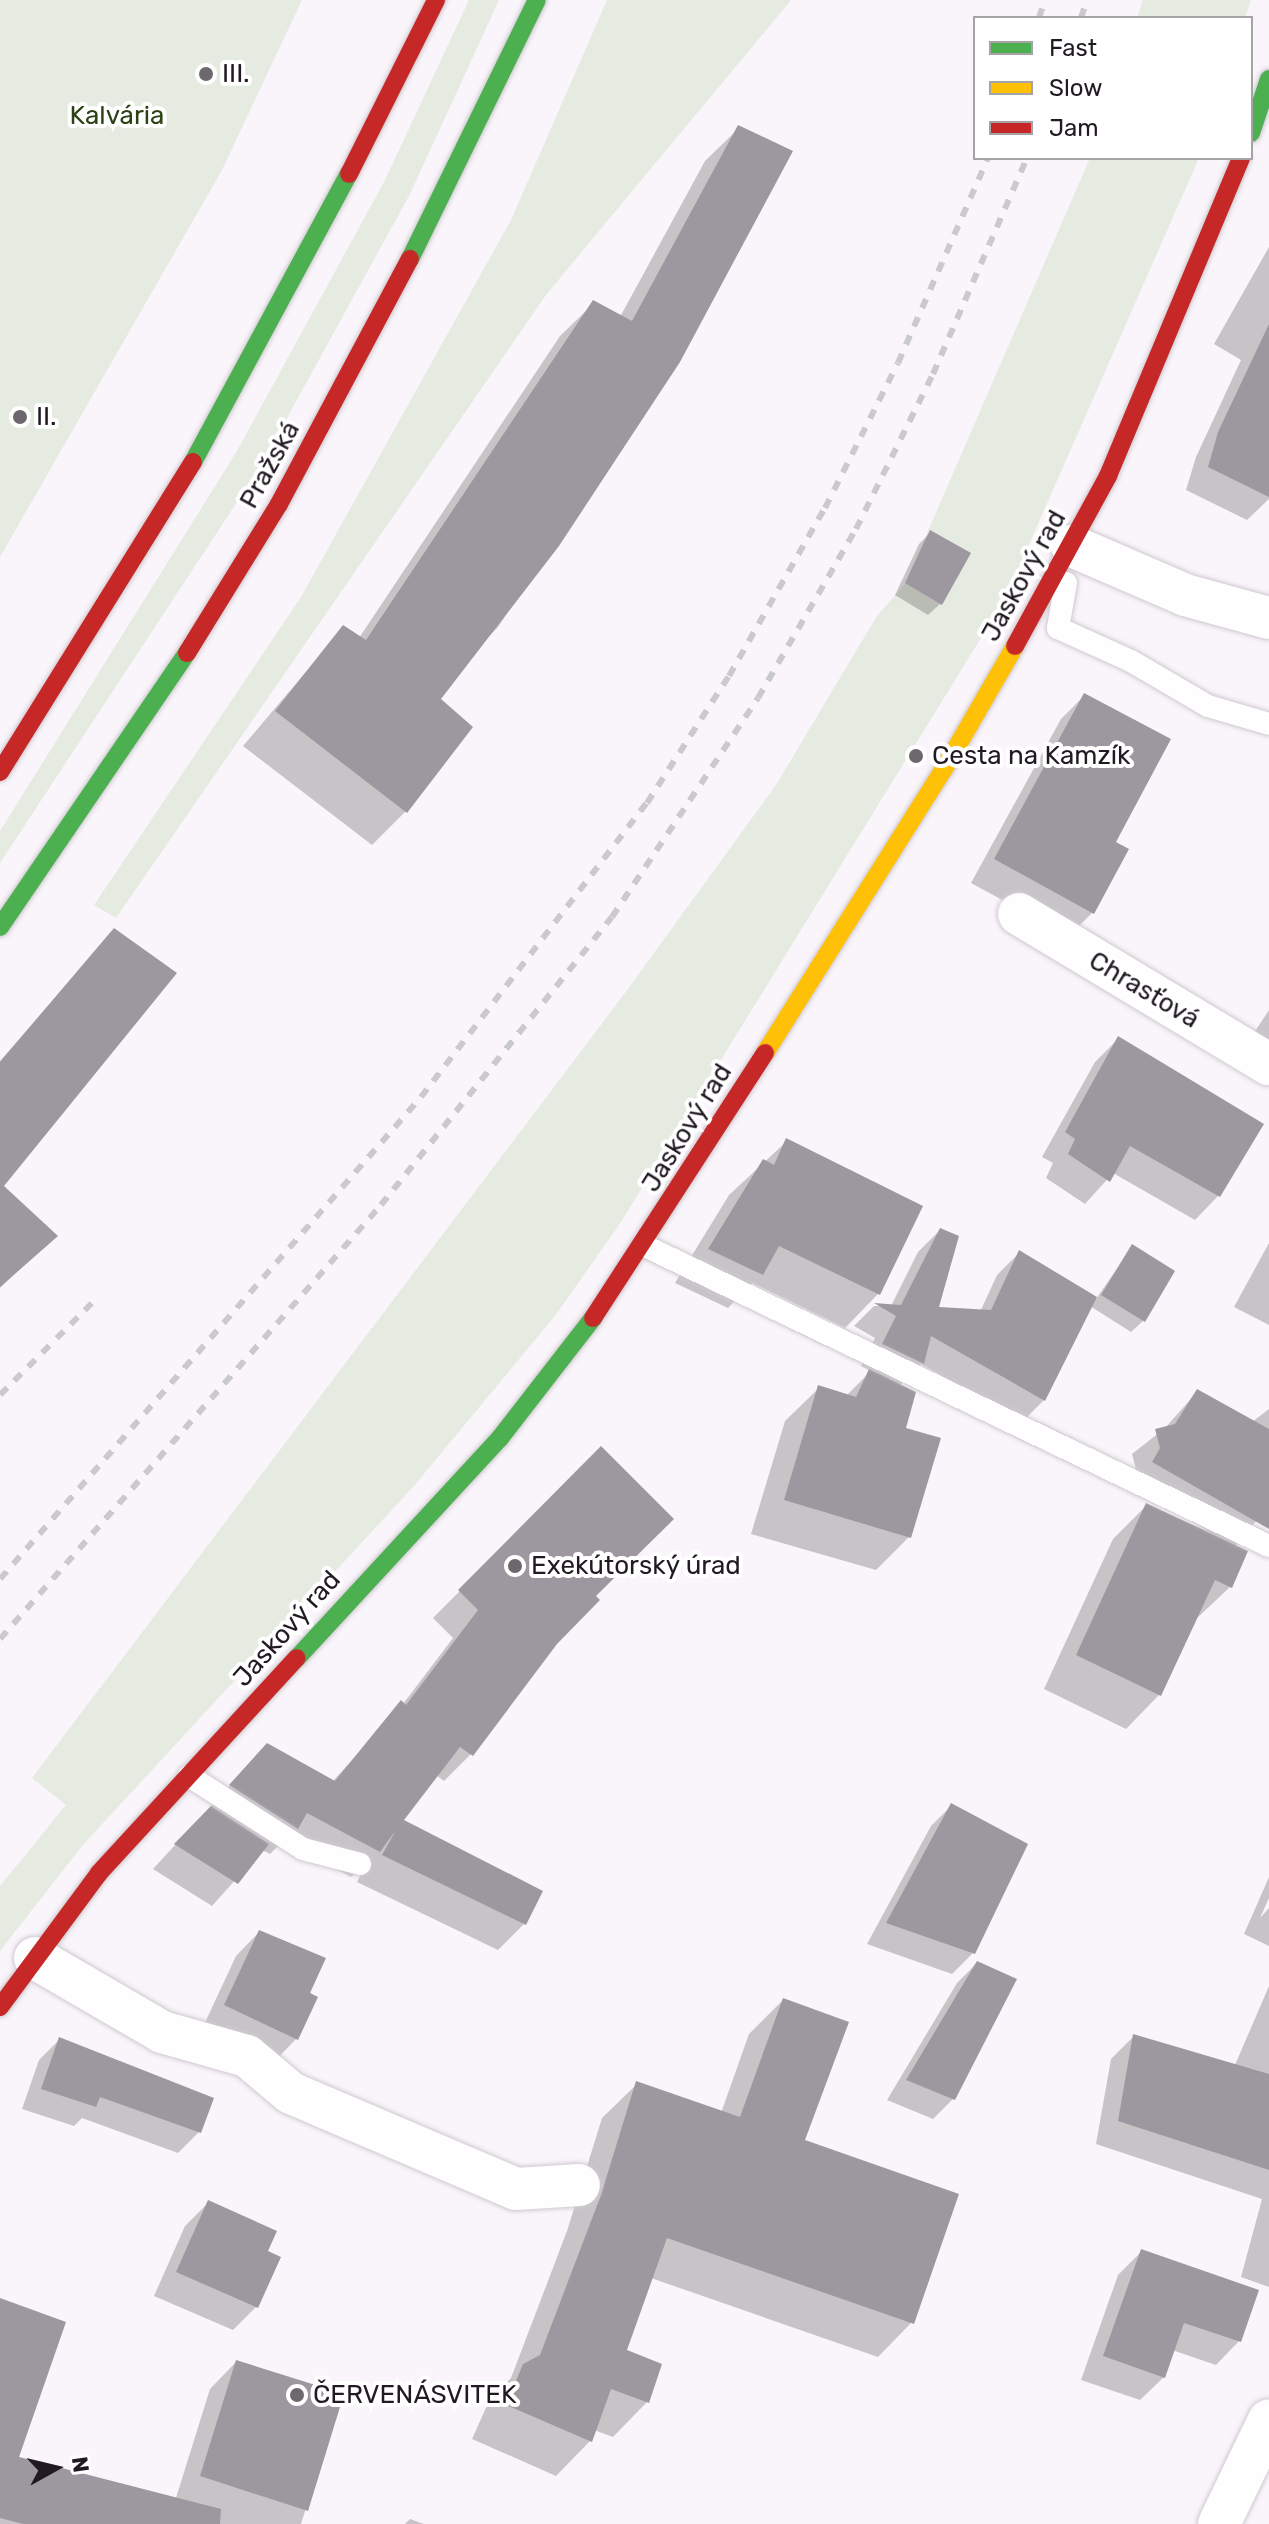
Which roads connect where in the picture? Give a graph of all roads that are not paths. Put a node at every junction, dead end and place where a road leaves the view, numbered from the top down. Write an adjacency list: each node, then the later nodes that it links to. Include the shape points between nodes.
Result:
1 (436, 0): 9 (street, via 299,274 194,460)
2 (537, 0): 11 (street, Pražská, via 385,309 279,504 192,645)
3 (1269, 79): 4 (street)
4 (1253, 127)
5 (1240, 160): 6 (street, Jaskový rad, via 1108,476)
6 (1072, 546): 7 (street, via 1185,595); 8 (lane, via 1058,628 1131,661 1208,706); 13 (street, Jaskový rad, via 944,769)
7 (1269, 618)
8 (1269, 724)
9 (0, 772)
10 (1019, 914): 12 (street, Chrasťová)
11 (0, 927)
12 (1269, 1064)
13 (645, 1246): 14 (lane); 15 (street, Jaskový rad, via 500,1438)
14 (1269, 1546)
15 (189, 1776): 16 (lane, via 303,1849); 17 (street, Jaskový rad, via 90,1884)
16 (360, 1864)
17 (35, 1958): 18 (street, Jaskový rad); 19 (street, via 162,2032 247,2056 291,2093 516,2189)
18 (0, 2007)
19 (579, 2185)
20 (1269, 2420): 21 (street)
21 (1219, 2524)

